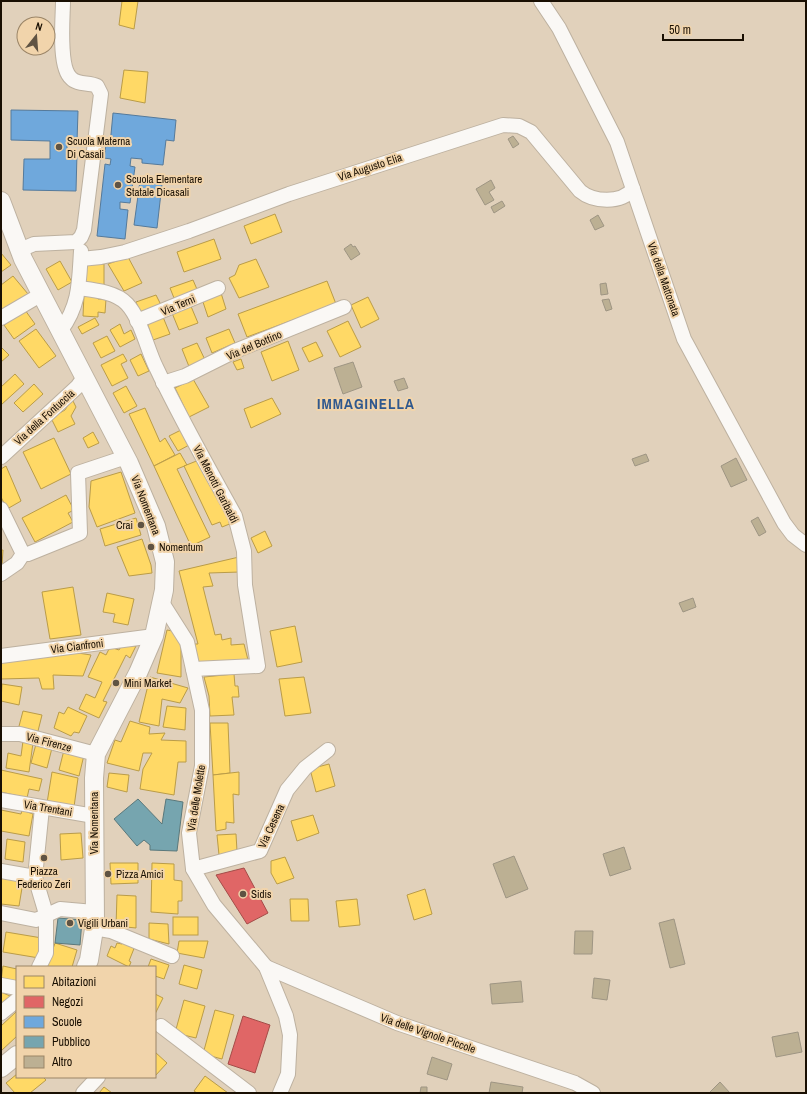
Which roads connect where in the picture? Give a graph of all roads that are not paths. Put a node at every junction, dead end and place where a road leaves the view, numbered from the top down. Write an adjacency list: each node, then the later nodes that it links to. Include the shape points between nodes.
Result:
1 (63, 1): 5 (street, via 62,32 67,72 74,80 97,86 101,94 84,230)
2 (541, 1): 3 (street, Via della Mattonata, via 562,34 617,142)
3 (633, 189): 7 (street, Via Augusto Elia, via 628,194 614,199 588,196 531,132 520,126 503,125 289,194 125,252); 20 (street, Via della Mattonata, via 684,338 784,523 793,535)
4 (1, 204): 6 (main road, Via Nomentana)
5 (79, 240): 6 (street, via 34,244); 7 (street)
6 (20, 250): 10 (main road, Via Nomentana)
7 (81, 259): 8 (street)
8 (79, 288): 13 (street, Via Menotti Garibaldi, via 93,289 119,298 128,304); 14 (street, via 75,306)
9 (218, 288): 13 (street, Via Terni)
10 (42, 294): 12 (street); 14 (main road, Via Nomentana)
11 (344, 307): 16 (street, Via del Bottino, via 240,349 185,376)
12 (1, 318)
13 (137, 321): 16 (street, Via Menotti Garibaldi)
14 (61, 330): 15 (main road, Via Nomentana)
15 (85, 376): 17 (street, Via della Fontuccia, via 77,387); 18 (main road, Via Nomentana)
16 (163, 383): 26 (street, Via Menotti Garibaldi, via 235,516 244,551 245,585 258,666)
17 (1, 457)
18 (126, 457): 21 (street, via 78,473 80,532); 23 (main road, Via Nomentana, via 156,526 165,562)
19 (1, 509): 21 (street)
20 (806, 545)
21 (23, 554): 22 (street, via 17,563)
22 (1, 574)
23 (161, 601): 24 (main road, Via Nomentana); 26 (street, Via delle Molette, via 187,642)
24 (154, 636): 25 (street, Via Cianfroni); 29 (main road, Via Nomentana)
25 (1, 656)
26 (194, 669): 33 (street, Via delle Molette, via 202,710 202,766 189,833)
27 (1, 734): 29 (street, Via Firenze, via 20,734)
28 (328, 750): 33 (street, Via Cesena, via 305,768 287,790 260,851)
29 (96, 754): 32 (main road, Via Nomentana)
30 (1, 800): 31 (street, Via Trentani)
31 (42, 808): 32 (street, Via Trentani); 35 (street)
32 (94, 816): 38 (main road, Via Nomentana)
33 (193, 869): 42 (street, Via delle Molette, via 214,905)
34 (1, 871): 35 (street)
35 (35, 877): 37 (street)
36 (1, 913): 37 (street, via 36,920)
37 (46, 914): 38 (street, via 60,909); 40 (street, via 46,953)
38 (94, 920): 39 (street, via 111,931); 41 (main road, Via Nomentana)
39 (172, 956)
40 (40, 966)
41 (86, 966)
42 (266, 967): 53 (street, Via delle Molette, via 286,1016 290,1035 288,1074); 54 (street, Via delle Vignole Piccole, via 397,1023 575,1083)
43 (1, 985): 44 (street)
44 (16, 988)
45 (16, 1001): 46 (street)
46 (1, 1013)
47 (161, 1026): 52 (street)
48 (16, 1056): 49 (main road)
49 (1, 1068)
50 (97, 1078): 51 (street)
51 (83, 1093)
52 (249, 1093)
53 (280, 1093)
54 (592, 1093)

